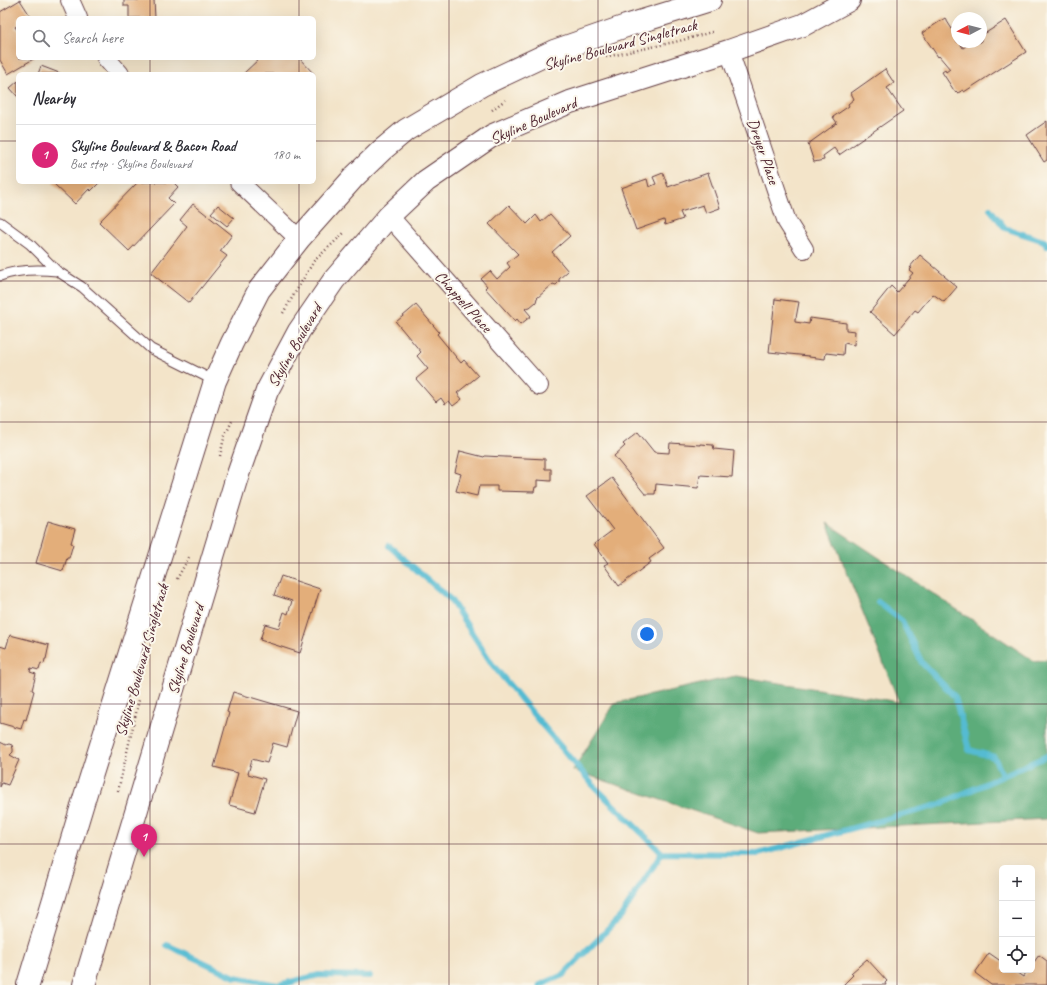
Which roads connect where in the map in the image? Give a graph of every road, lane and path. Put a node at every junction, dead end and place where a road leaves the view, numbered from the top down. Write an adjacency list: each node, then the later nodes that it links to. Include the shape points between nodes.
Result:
1 (70, 0): 4 (street)
2 (710, 0): 16 (main road, via 554,51 482,85 406,130 382,150 355,176)
3 (849, 0): 6 (main road, Skyline Boulevard, via 803,25)
4 (77, 16)
5 (715, 31): 7 (path, Skyline Boulevard Singletrack)
6 (729, 51): 13 (main road, Skyline Boulevard, via 570,102 493,135 426,181); 17 (street, Dreyer Place, via 787,222)
7 (603, 58)
8 (108, 60): 9 (street)
9 (118, 72)
10 (508, 97): 11 (path)
11 (491, 112)
12 (241, 184): 16 (street)
13 (389, 216): 22 (street, Chappell Place); 30 (main road, Skyline Boulevard, via 334,280 299,331 267,390 236,480)
14 (0, 222): 18 (lane, via 30,244)
15 (349, 228): 20 (path, via 314,261)
16 (299, 239): 21 (main road, via 259,290)
17 (804, 249)
18 (57, 271): 19 (lane, via 11,272); 21 (lane, via 82,287 151,349)
19 (0, 276)
20 (280, 318)
21 (215, 381): 29 (main road)
22 (540, 386)
23 (234, 417): 24 (path, via 224,438)
24 (219, 460)
25 (190, 554): 26 (path, Skyline Boulevard Singletrack)
26 (176, 582)
27 (141, 695): 28 (path, Skyline Boulevard Singletrack)
28 (118, 793)
29 (28, 985)
30 (84, 985)

